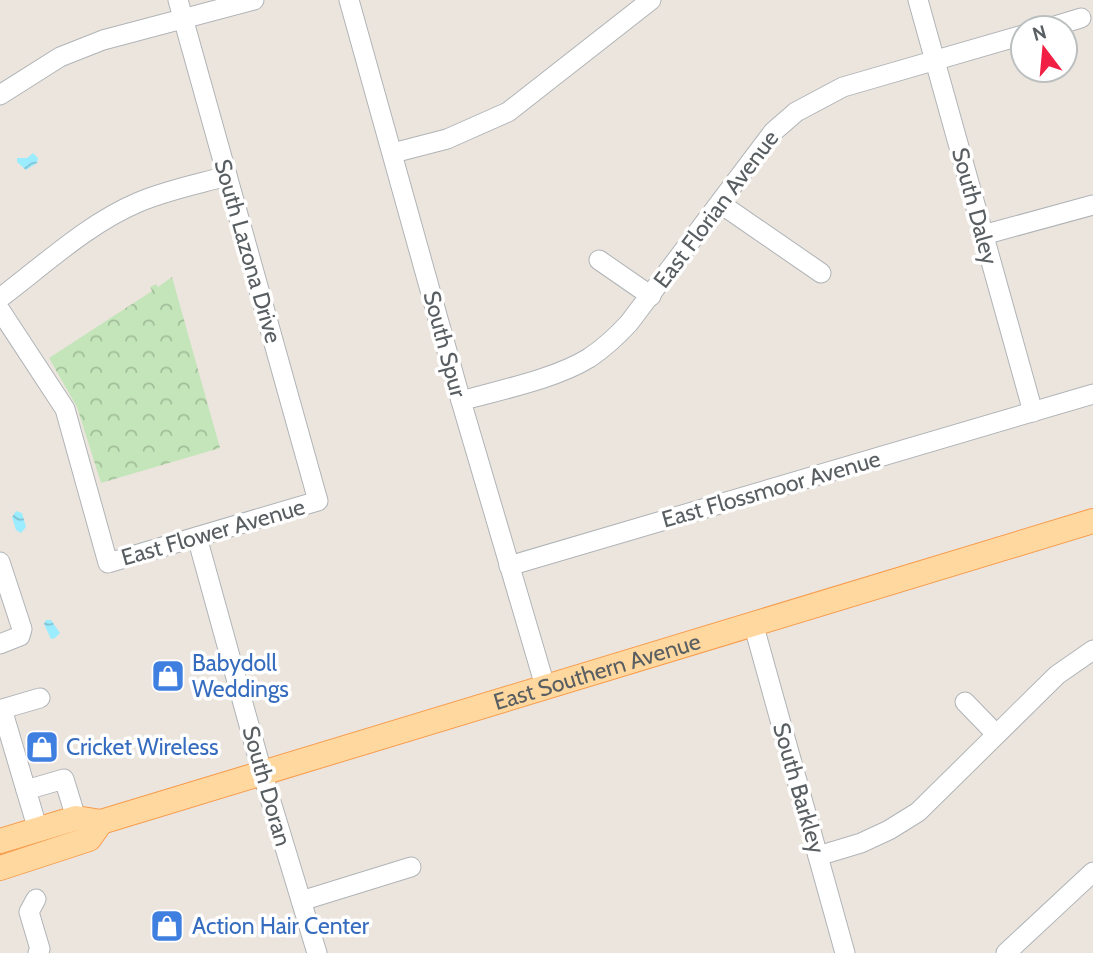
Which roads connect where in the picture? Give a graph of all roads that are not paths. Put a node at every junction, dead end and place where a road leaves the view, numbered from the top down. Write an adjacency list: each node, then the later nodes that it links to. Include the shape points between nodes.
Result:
1 (254, 0): 5 (street)
2 (349, 0): 9 (street, South Spur)
3 (651, 0): 9 (street, via 508,111 447,139)
4 (918, 0): 7 (street, South Daley)
5 (181, 10): 8 (street, via 60,57); 10 (street, South Lazona Drive)
6 (1009, 39): 7 (street, East Florian Avenue)
7 (937, 61): 11 (street, East Florian Avenue, via 843,87 796,112 773,132); 13 (street, South Daley)
8 (1, 93)
9 (393, 153): 20 (street, South Spur)
10 (227, 176): 17 (street, via 160,194 116,214); 22 (street, South Lazona Drive)
11 (721, 204): 15 (street); 16 (street, East Florian Avenue)
12 (1093, 205): 13 (street)
13 (983, 235): 21 (street, South Daley)
14 (599, 260): 16 (street, East Florian Avenue)
15 (821, 273)
16 (650, 296): 20 (street, East Florian Avenue, via 615,337 587,359)
17 (0, 298)
18 (0, 310): 24 (street, East Flower Avenue, via 65,409 108,563)
19 (1093, 394): 21 (street, East Flossmoor Avenue)
20 (461, 401): 26 (street, South Spur)
21 (1032, 412): 26 (street, East Flossmoor Avenue)
22 (318, 501): 24 (street, East Flower Avenue)
23 (1093, 522): 27 (main road, East Southern Avenue)
24 (197, 537): 34 (street, South Doran)
25 (0, 562): 28 (street, via 22,629 20,636)
26 (509, 566): 30 (street, South Spur)
27 (752, 623): 30 (main road, East Southern Avenue); 41 (street, South Barkley)
28 (0, 644)
29 (1093, 650): 33 (street, via 1057,675)
30 (545, 686): 34 (main road, East Southern Avenue)
31 (40, 698): 35 (street, via 2,709)
32 (965, 702): 33 (street)
33 (996, 734): 41 (street, via 918,812 889,830)
34 (262, 772): 37 (main road, East Southern Avenue); 46 (street, South Doran)
35 (26, 790): 36 (street, via 64,779); 38 (street)
36 (76, 818): 37 (main road, East Southern Avenue); 38 (main road, East Southern Avenue)
37 (101, 822): 43 (main road, East Southern Avenue, via 89,839)
38 (38, 830): 39 (main road, East Southern Avenue); 40 (main road)
39 (0, 841)
40 (0, 852)
41 (818, 856): 49 (street, South Barkley)
42 (411, 867): 46 (street)
43 (0, 868)
44 (1093, 872): 50 (street)
45 (36, 899): 47 (street, via 29,912)
46 (301, 901): 48 (street, South Doran)
47 (38, 953)
48 (317, 953)
49 (845, 953)
50 (1006, 953)

